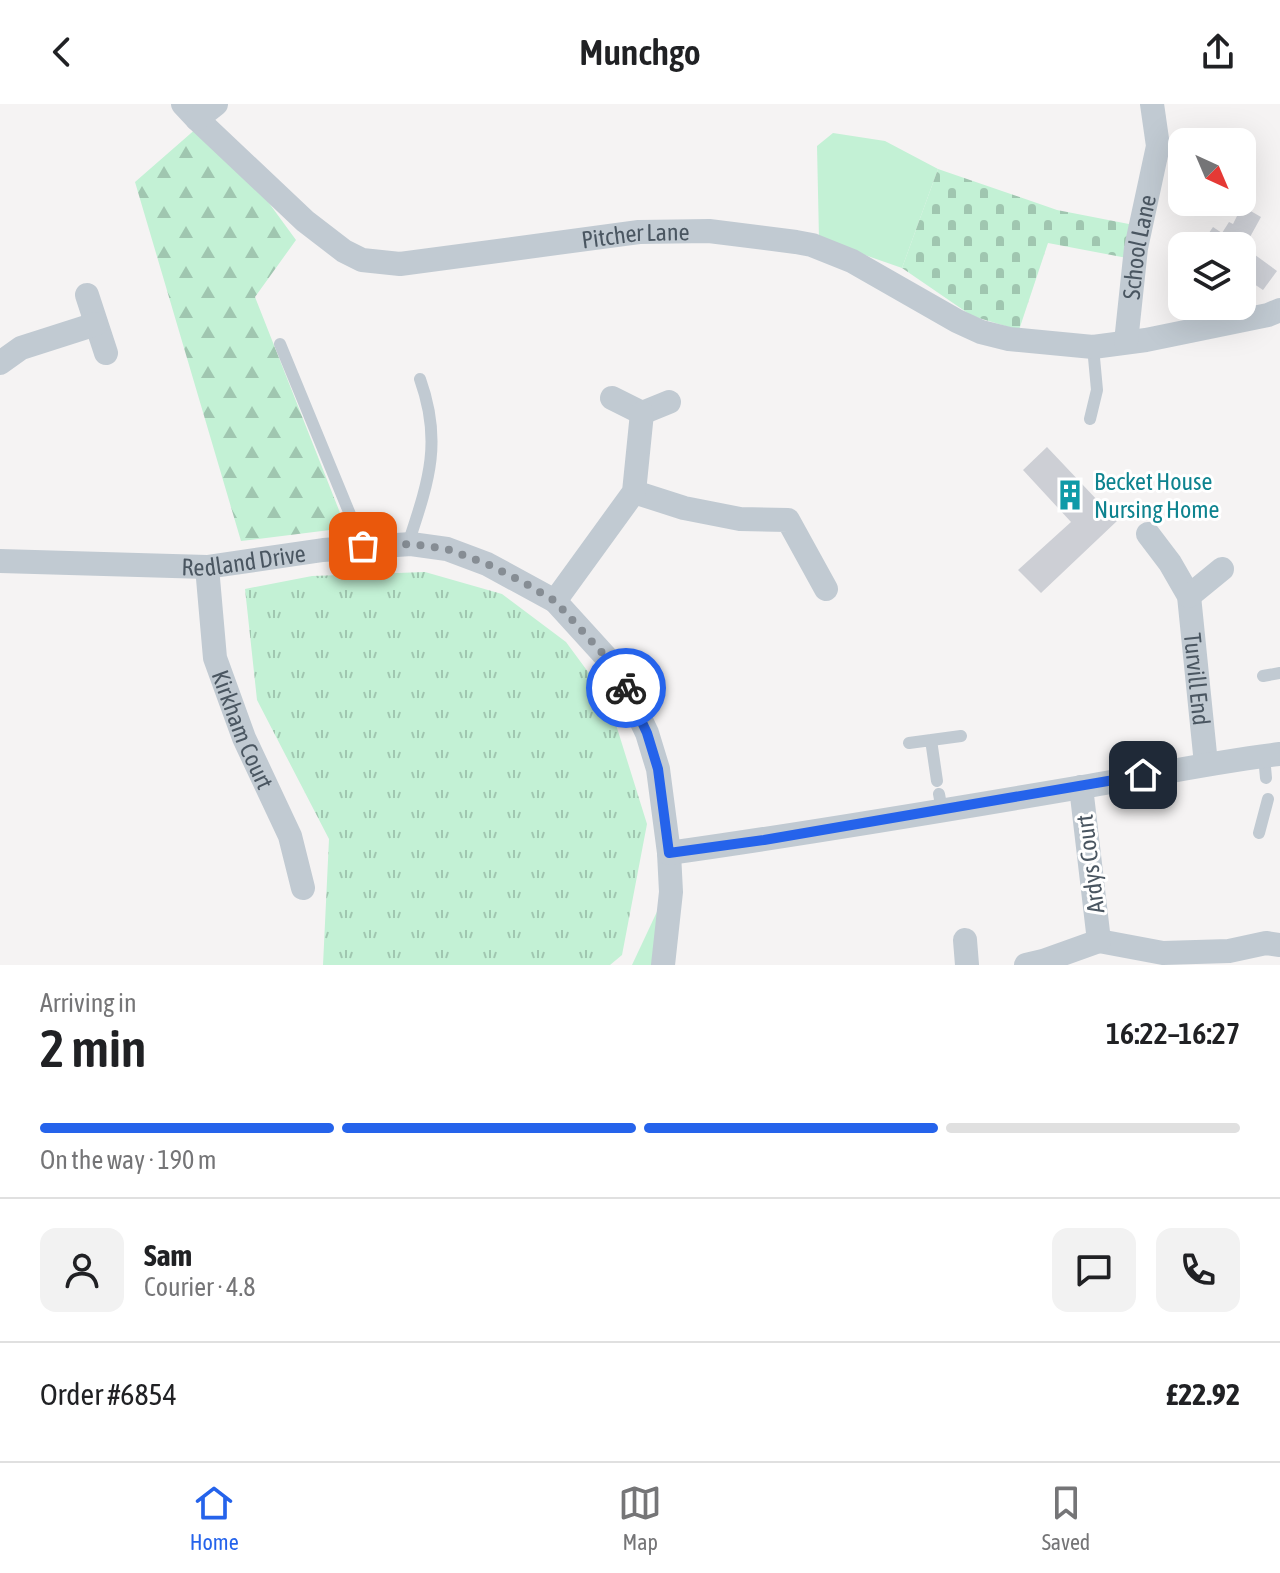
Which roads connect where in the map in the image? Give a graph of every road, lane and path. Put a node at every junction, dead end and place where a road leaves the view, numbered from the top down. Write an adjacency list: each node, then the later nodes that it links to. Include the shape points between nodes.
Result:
1 (1152, 104): 6 (street, School Lane, via 1158,146 1136,248)
2 (199, 109): 8 (street, Pitcher Lane, via 305,221 362,260 400,264 639,232 709,231 812,245 852,261 981,332)
3 (87, 295): 5 (street)
4 (1280, 310): 6 (street, Pitcher Lane)
5 (96, 324): 9 (street); 10 (street, via 21,348)
6 (1126, 342): 8 (street, Pitcher Lane)
7 (280, 344): 19 (lane)
8 (1093, 347): 15 (lane, via 1097,390)
9 (106, 353)
10 (0, 363)
11 (420, 379): 18 (lane, via 433,443 431,468)
12 (612, 398): 14 (street)
13 (669, 402): 14 (street)
14 (642, 413): 16 (street)
15 (1090, 419)
16 (634, 492): 23 (street, via 740,519 793,510); 25 (street)
17 (1148, 534): 24 (street, Turvill End)
18 (408, 544): 19 (street, Redland Drive); 25 (street, Redland Drive, via 447,549 487,564)
19 (363, 546): 21 (street, Redland Drive)
20 (0, 561): 21 (street, Redland Drive)
21 (207, 567): 38 (street, Kirkham Court, via 215,658 244,738 290,836)
22 (1222, 569): 24 (street)
23 (826, 589)
24 (1189, 596): 32 (street, Turvill End)
25 (555, 601): 37 (street, Redland Drive, via 616,668 647,733 658,769)
26 (1280, 673): 27 (lane)
27 (1263, 676)
28 (961, 736): 29 (lane)
29 (931, 740): 30 (lane); 34 (lane)
30 (909, 743)
31 (1270, 762): 32 (street)
32 (1206, 764): 33 (street)
33 (1081, 787): 34 (street); 40 (street, Ardys Court)
34 (940, 795): 37 (street, via 764,840)
35 (1268, 799): 36 (lane)
36 (1259, 833)
37 (669, 853): 42 (street, Redland Drive, via 671,892)
38 (303, 888)
39 (965, 940): 43 (street)
40 (1099, 941): 41 (street, Ardys Court, via 1163,953); 44 (street, Ardys Court)
41 (1280, 945)
42 (663, 965)
43 (967, 965)
44 (1026, 965)

